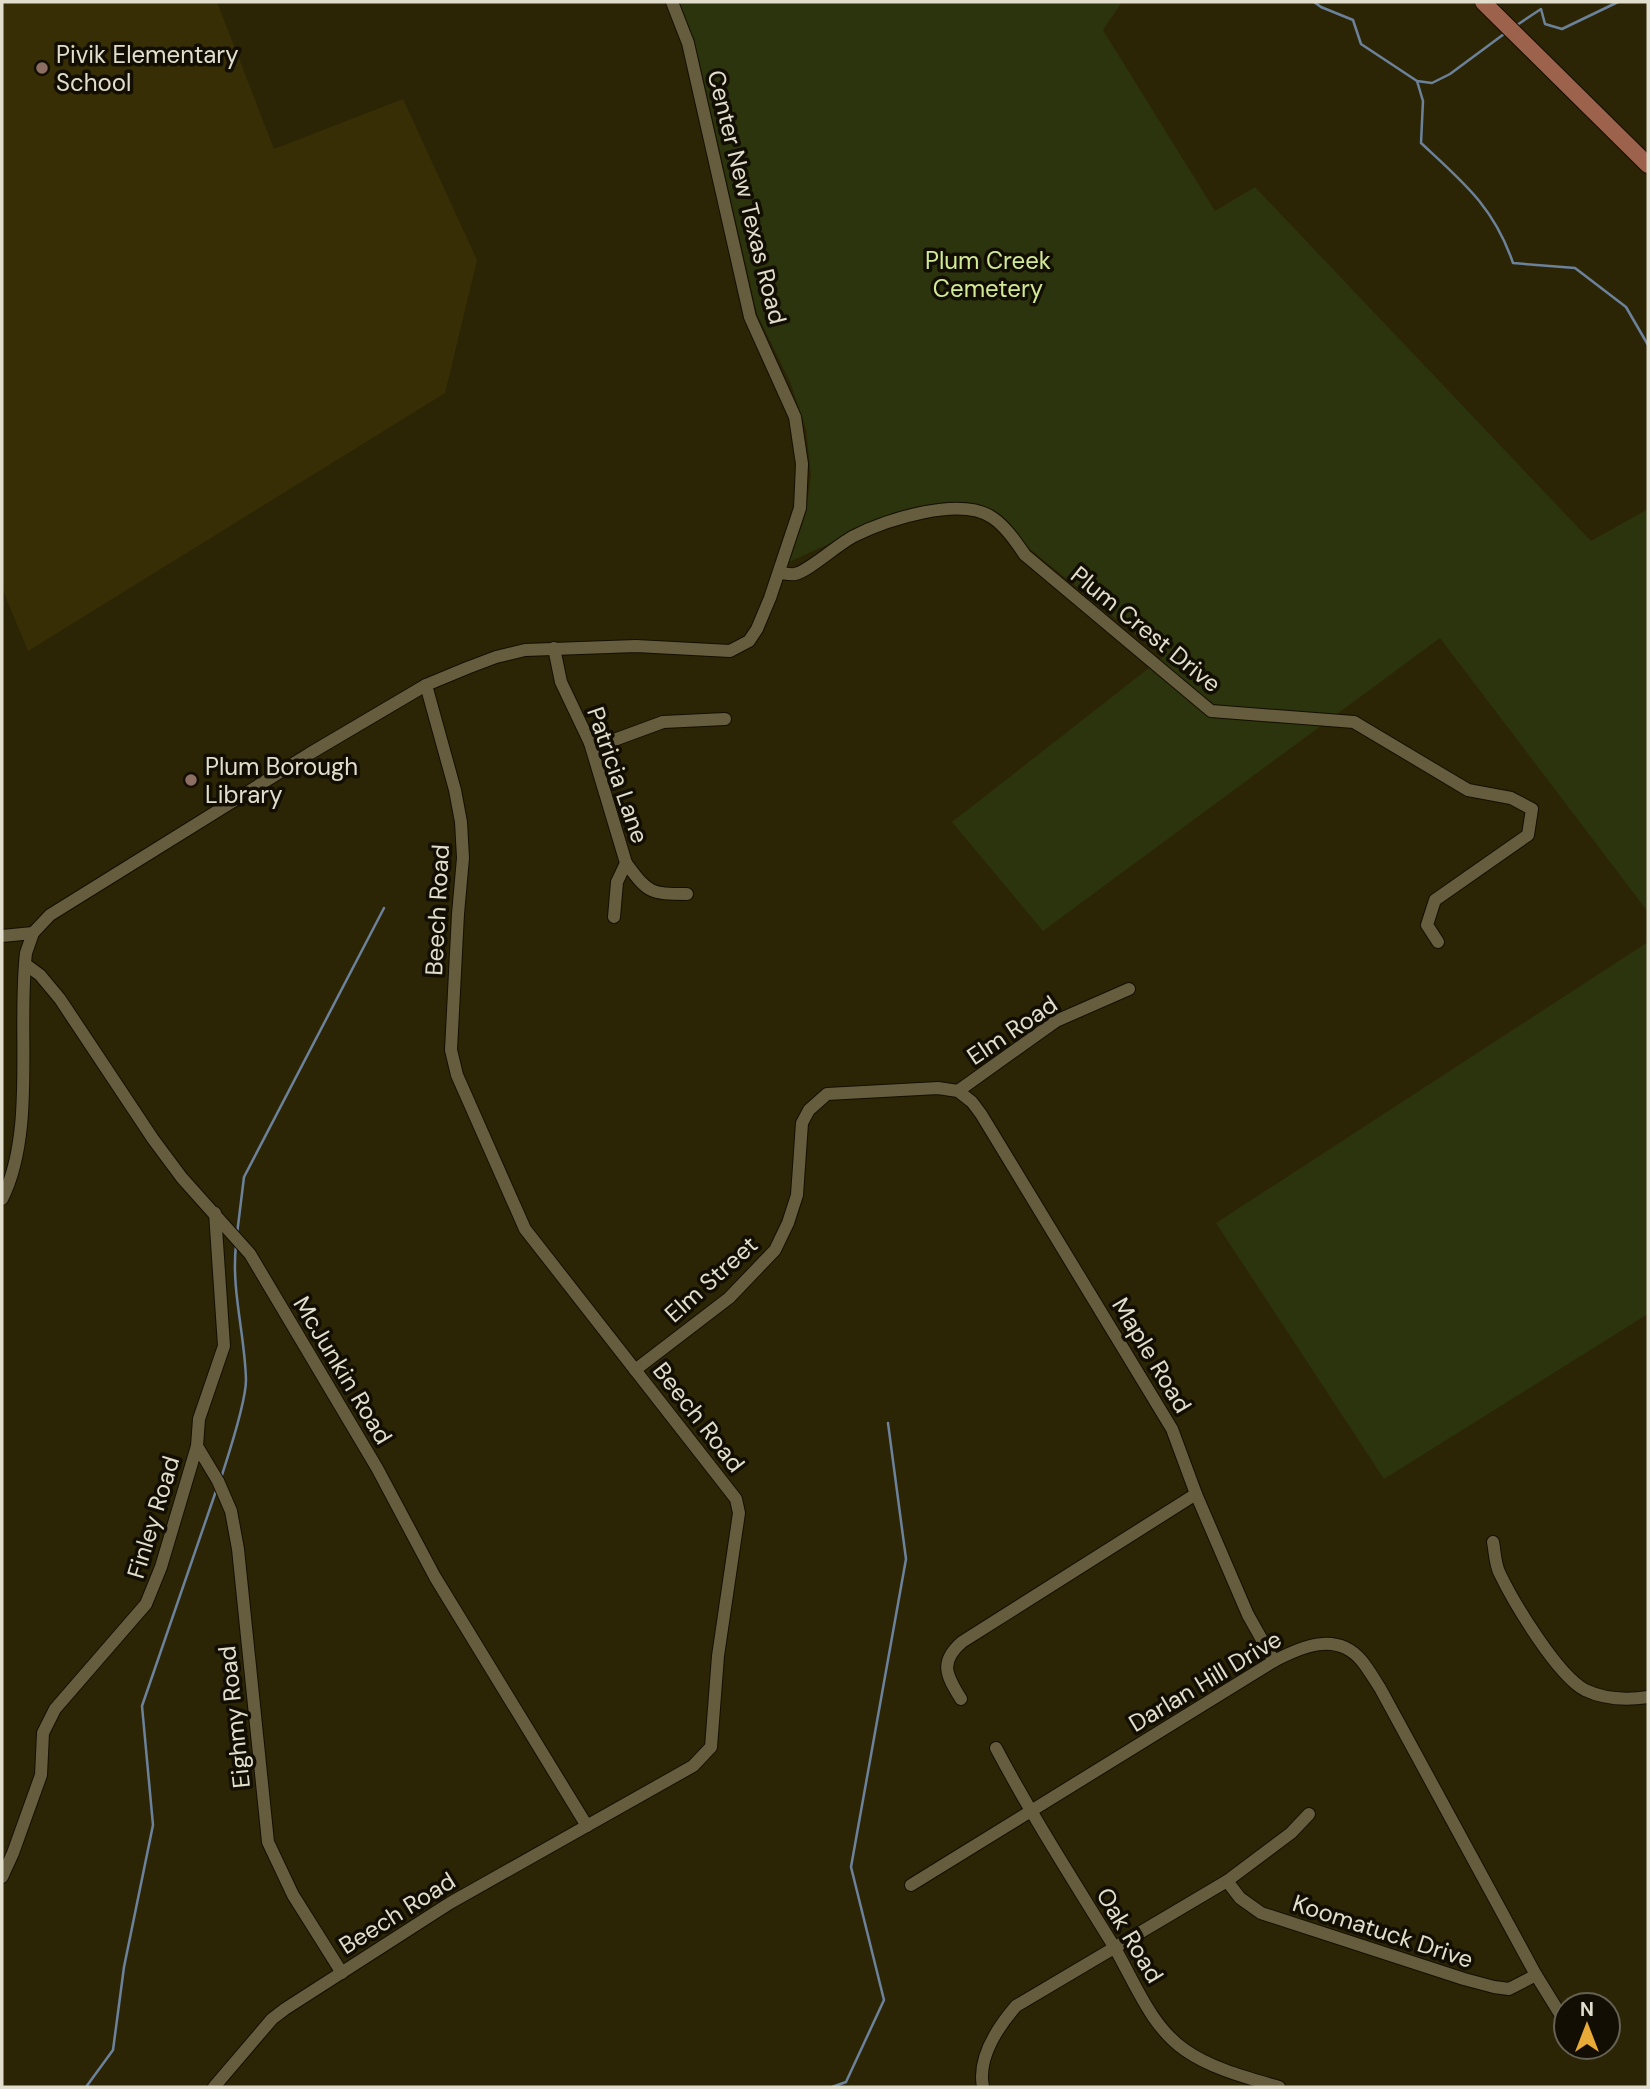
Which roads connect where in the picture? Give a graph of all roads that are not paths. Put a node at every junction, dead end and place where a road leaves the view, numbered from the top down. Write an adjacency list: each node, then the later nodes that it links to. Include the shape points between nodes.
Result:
1 (672, 2): 4 (street, Center New Texas Road, via 688,43 750,317 795,417 802,464 800,508)
2 (1483, 2): 3 (main road)
3 (1648, 165)
4 (779, 573): 5 (street, Center New Texas Road, via 750,641 730,651); 14 (street, Plum Crest Drive, via 796,574 853,536 904,518 950,509 976,510 993,518 1025,555 1211,711 1354,722 1468,790 1511,798 1532,809 1528,835 1435,900 1427,925)
5 (554, 648): 6 (street, Center New Texas Road, via 496,657); 8 (street, Patricia Lane, via 561,682)
6 (426, 685): 12 (street, Center New Texas Road, via 94,887 50,915); 20 (street, Beech Road, via 455,790 462,834 452,1059 525,1229)
7 (724, 719): 8 (street, via 663,722 606,743)
8 (590, 743): 9 (street, Patricia Lane)
9 (626, 863): 10 (street, via 648,890); 11 (street, Patricia Lane, via 617,882)
10 (687, 894)
11 (614, 917)
12 (33, 933): 13 (street); 15 (street)
13 (2, 936)
14 (1438, 942)
15 (25, 964): 18 (street, via 20,1130); 19 (street, McJunkin Road, via 60,999 153,1139)
16 (1129, 989): 17 (street, Elm Road, via 1056,1021)
17 (958, 1091): 20 (street, Elm Street, via 827,1094 802,1123 797,1195 775,1250 729,1298); 22 (street, Maple Road, via 981,1114 1154,1397 1172,1429)
18 (2, 1199)
19 (215, 1213): 21 (street, Finley Road, via 224,1346 199,1419); 30 (street, McJunkin Road, via 250,1254 377,1468 435,1577)
20 (635, 1370): 30 (street, Beech Road, via 723,1479 739,1513 718,1656 711,1747 693,1766)
21 (197, 1446): 31 (street, Finley Road, via 146,1604 55,1709 43,1733 41,1775); 35 (street, Eighmy Road, via 231,1511 238,1549 268,1842 293,1895)
22 (1196, 1494): 24 (street, Maple Road, via 1248,1615); 26 (street, via 950,1652 946,1661 949,1676)
23 (1493, 1542): 25 (street, via 1498,1571 1563,1671 1598,1695)
24 (1274, 1661): 28 (street, Darlan Hill Drive); 36 (street, Darlan Hill Drive, via 1323,1644 1340,1646 1361,1659)
25 (1648, 1697)
26 (961, 1699)
27 (996, 1748): 28 (street, Oak Road)
28 (1030, 1812): 33 (street, Darlan Hill Drive); 34 (street, Oak Road)
29 (1309, 1814): 32 (street)
30 (587, 1826): 35 (street, Beech Road, via 450,1903)
31 (2, 1877)
32 (1227, 1881): 34 (street); 36 (street, Koomatuck Drive, via 1261,1913 1464,1979 1509,1989)
33 (911, 1885)
34 (1114, 1947): 39 (street, via 1016,2006 988,2047); 40 (street, Oak Road, via 1169,2037 1216,2066)
35 (342, 1973): 38 (street, Beech Road, via 272,2019)
36 (1536, 1975): 37 (street, Darlan Hill Drive)
37 (1552, 2001)
38 (214, 2087)
39 (983, 2087)
40 (1279, 2087)

